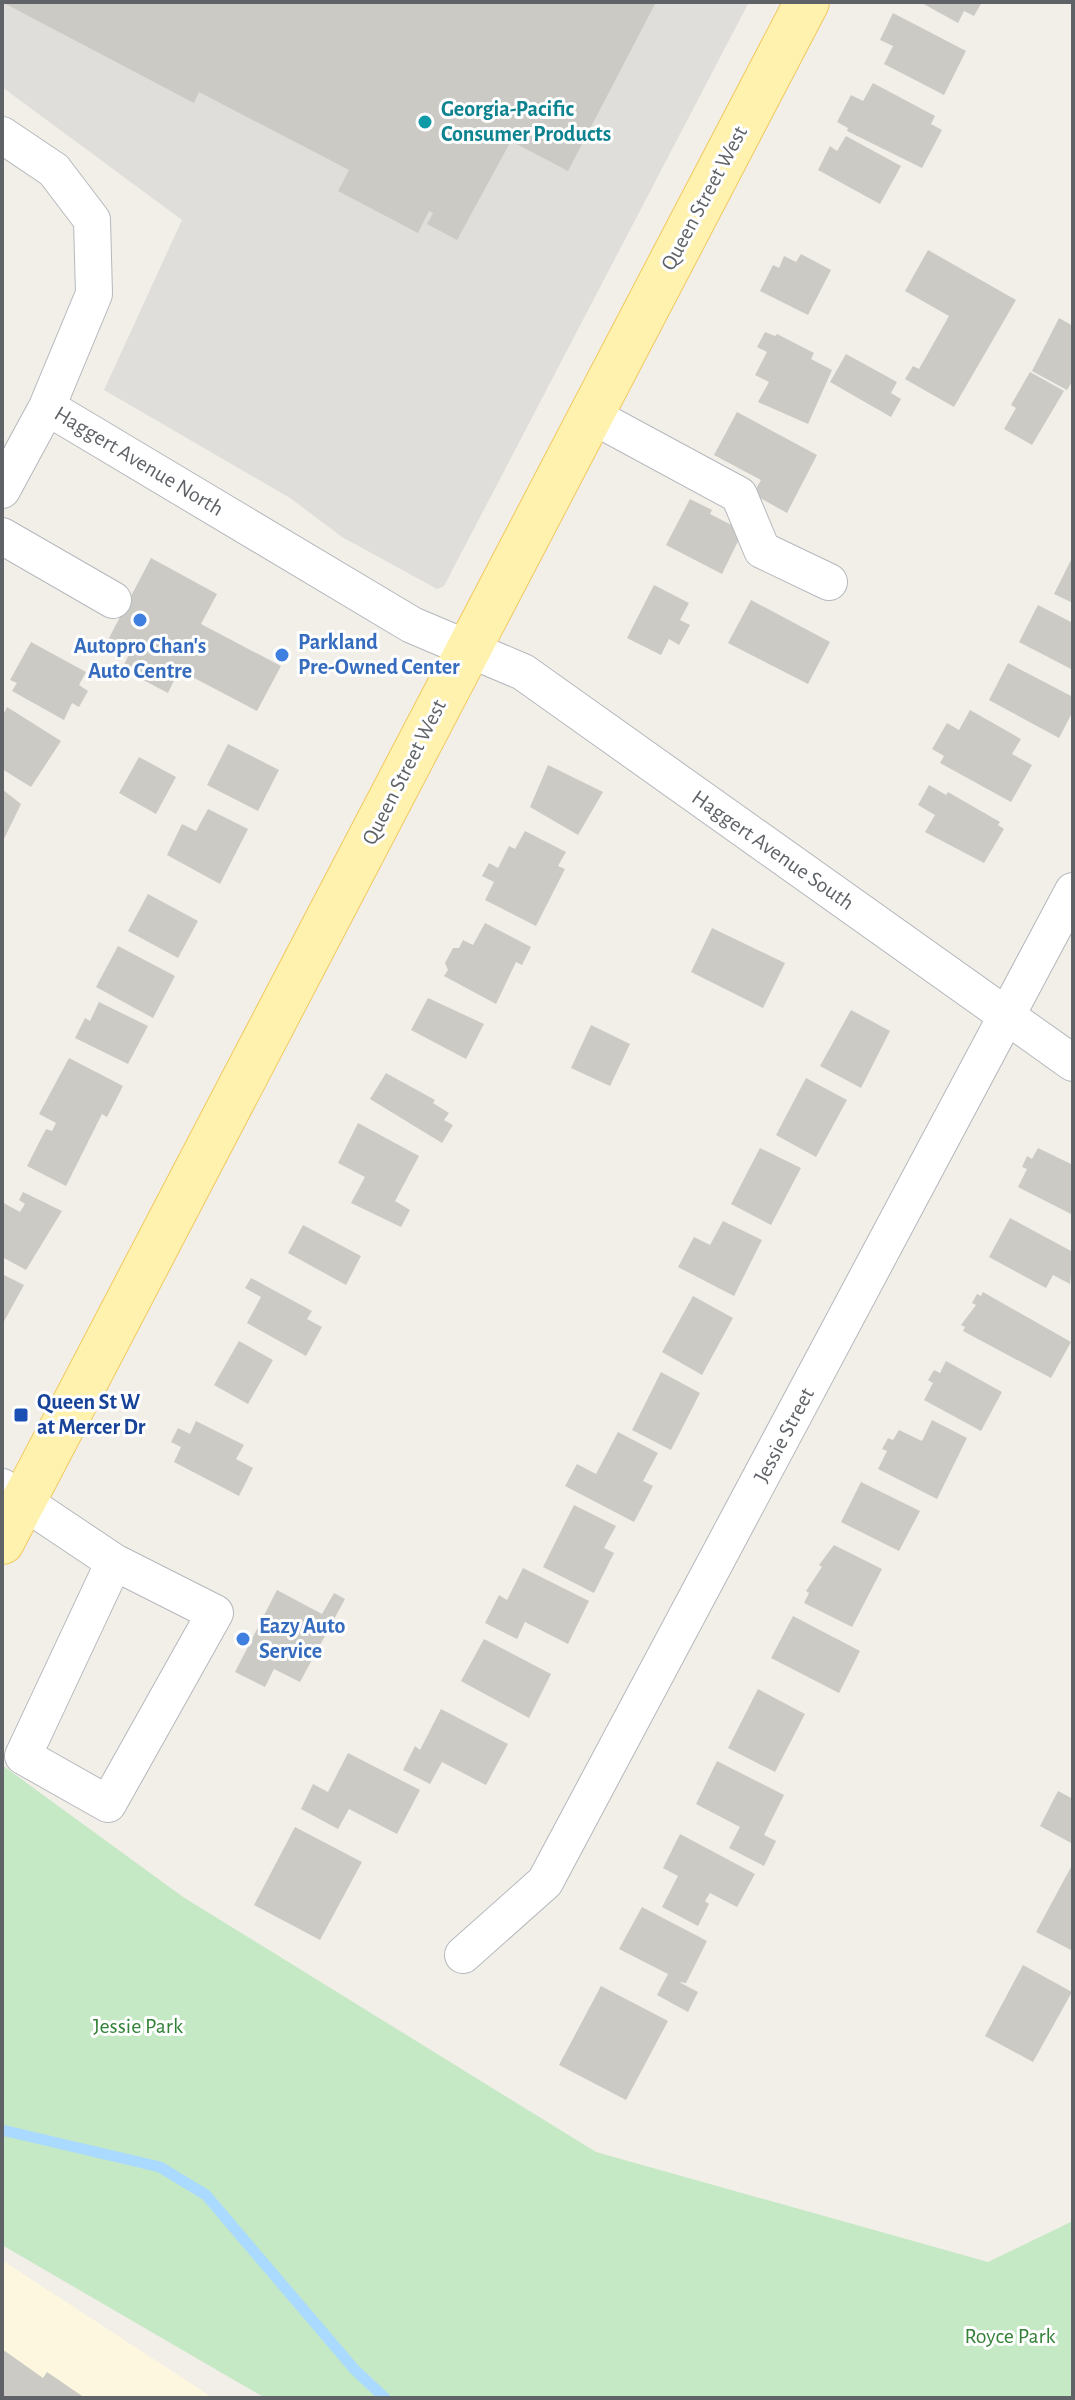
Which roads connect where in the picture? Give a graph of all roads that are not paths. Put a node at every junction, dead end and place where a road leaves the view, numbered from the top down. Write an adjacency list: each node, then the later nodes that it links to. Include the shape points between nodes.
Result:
1 (807, 2): 4 (main road, Queen Street West)
2 (2, 135): 3 (street, Haggert Avenue North, via 54,170 92,220 94,294)
3 (47, 407): 5 (street); 9 (street, Haggert Avenue North, via 412,625)
4 (591, 415): 7 (street, via 739,495 762,550); 9 (main road, Queen Street West)
5 (2, 490)
6 (2, 536): 8 (street)
7 (829, 582)
8 (113, 600)
9 (468, 648): 11 (street, Haggert Avenue South, via 523,672); 13 (main road, Queen Street West)
10 (1073, 891): 11 (street, Jessie Street)
11 (1007, 1018): 12 (street, Haggert Avenue South); 16 (street, Jessie Street, via 545,1882)
12 (1073, 1063)
13 (13, 1495): 14 (main road, Queen Street West); 15 (street)
14 (2, 1542)
15 (114, 1562): 15 (street, via 215,1613 108,1804 23,1756)
16 (463, 1955)

